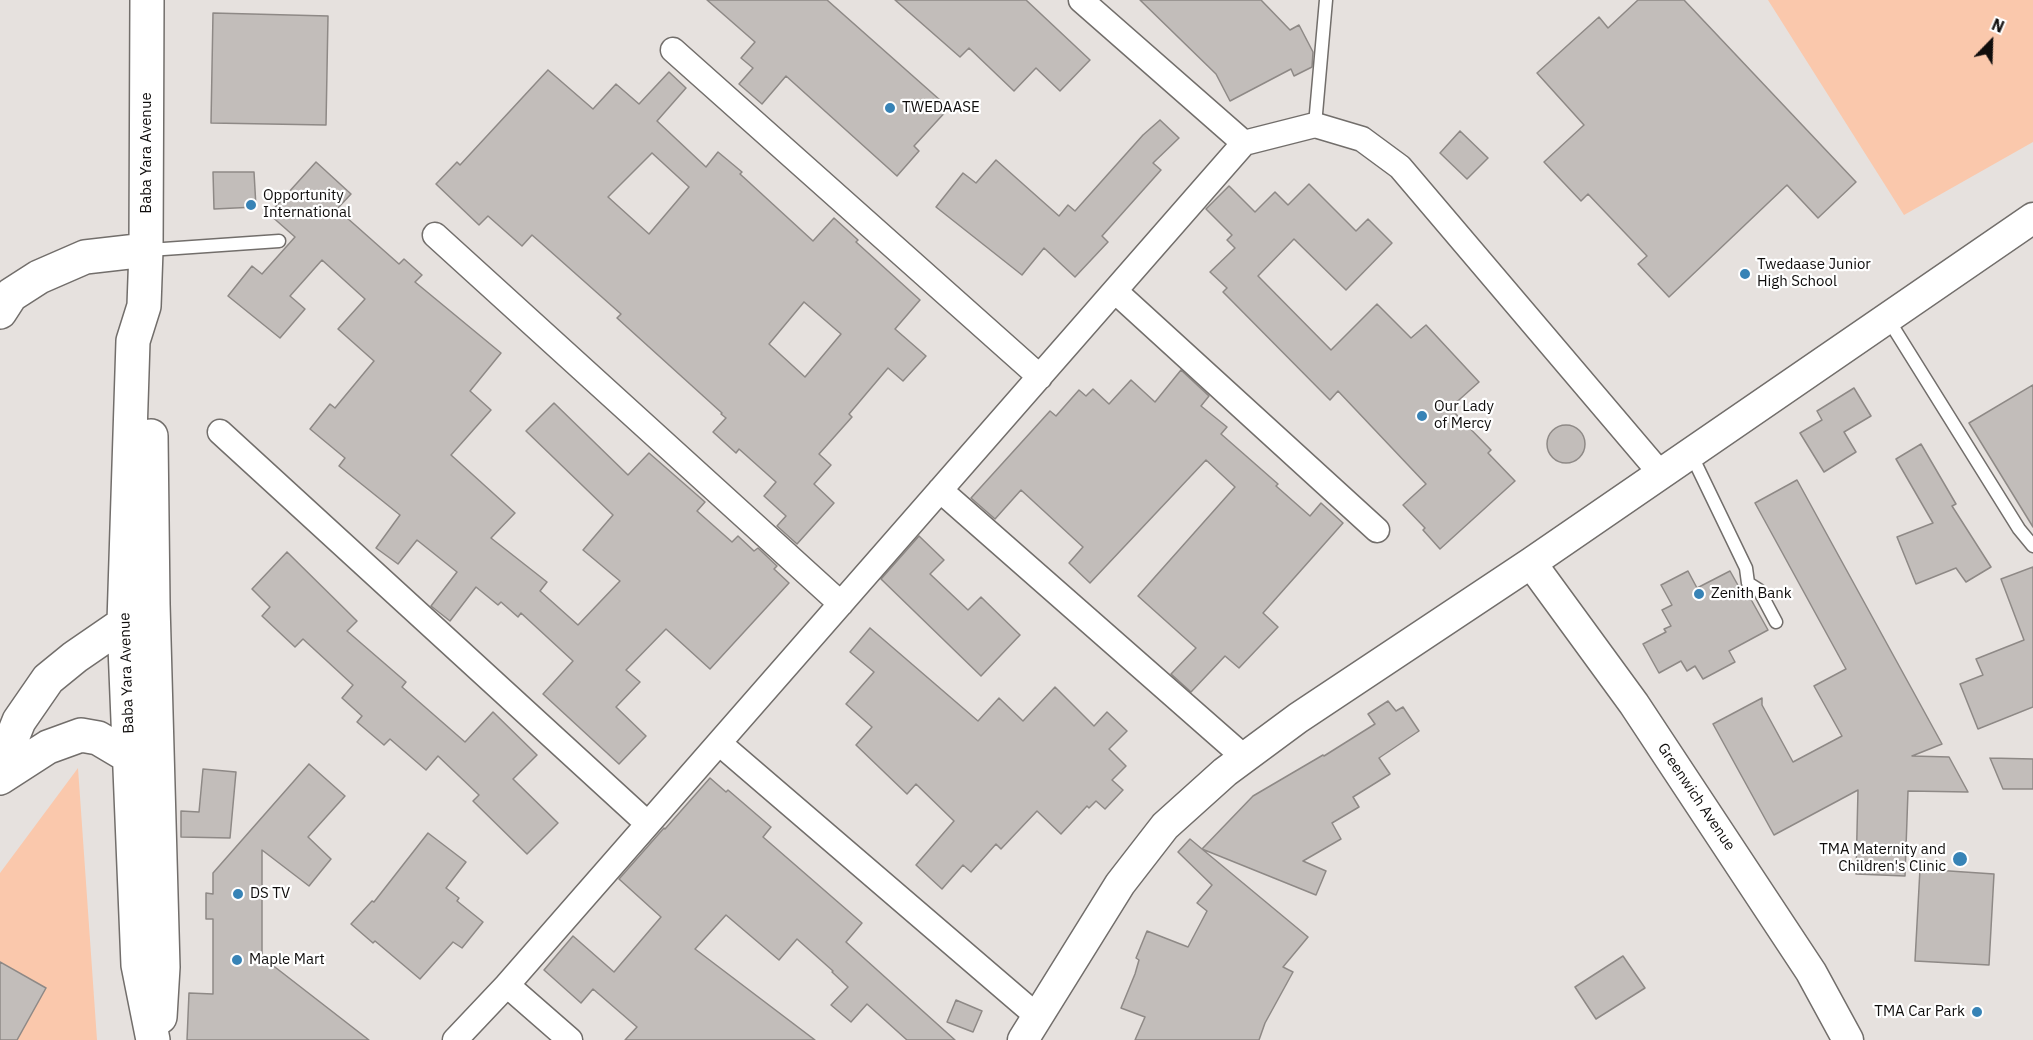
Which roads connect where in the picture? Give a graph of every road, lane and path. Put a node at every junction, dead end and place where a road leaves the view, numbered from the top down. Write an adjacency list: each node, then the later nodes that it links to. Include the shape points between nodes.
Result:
1 (147, 0): 10 (main road, Baba Yara Avenue)
2 (1081, 0): 6 (street)
3 (1326, 0): 5 (lane)
4 (673, 50): 15 (street)
5 (1316, 125): 6 (street); 18 (street, via 1362,139 1400,167)
6 (1244, 143): 11 (street)
7 (2033, 218): 14 (street)
8 (435, 236): 24 (street)
9 (279, 240): 10 (lane)
10 (146, 250): 12 (main road, Baba Yara Avenue); 13 (main road, via 85,257 39,277 11,295)
11 (1115, 291): 15 (street); 20 (street)
12 (144, 306): 23 (main road, Baba Yara Avenue, via 150,339); 25 (main road, Baba Yara Avenue, via 134,342)
13 (0, 312)
14 (1887, 318): 17 (street); 21 (lane)
15 (1040, 376): 19 (street)
16 (219, 432): 32 (street)
17 (1691, 453): 18 (street); 26 (lane, via 1746,568 1748,583 1759,590)
18 (1661, 474): 22 (street)
19 (940, 490): 24 (street); 29 (street)
20 (1377, 530)
21 (2033, 546)
22 (1531, 563): 29 (street, via 1298,718); 39 (street, Greenwich Avenue, via 1641,714 1811,972)
23 (153, 604): 25 (main road); 36 (main road, Baba Yara Avenue, via 163,967)
24 (841, 604): 27 (street)
25 (124, 622): 28 (main road, Baba Yara Avenue); 30 (main road, via 48,679 20,721)
26 (1776, 622)
27 (719, 743): 32 (street); 34 (street)
28 (130, 757): 31 (main road, via 99,738 81,735 48,747); 35 (main road, Baba Yara Avenue, via 138,965)
29 (1245, 758): 34 (street, via 1165,826 1120,884)
30 (0, 768)
31 (0, 778)
32 (648, 824): 33 (street)
33 (507, 985): 37 (street); 38 (street)
34 (1030, 1028)
35 (153, 1040)
36 (159, 1040)
37 (455, 1040)
38 (570, 1040)
39 (1848, 1040)

